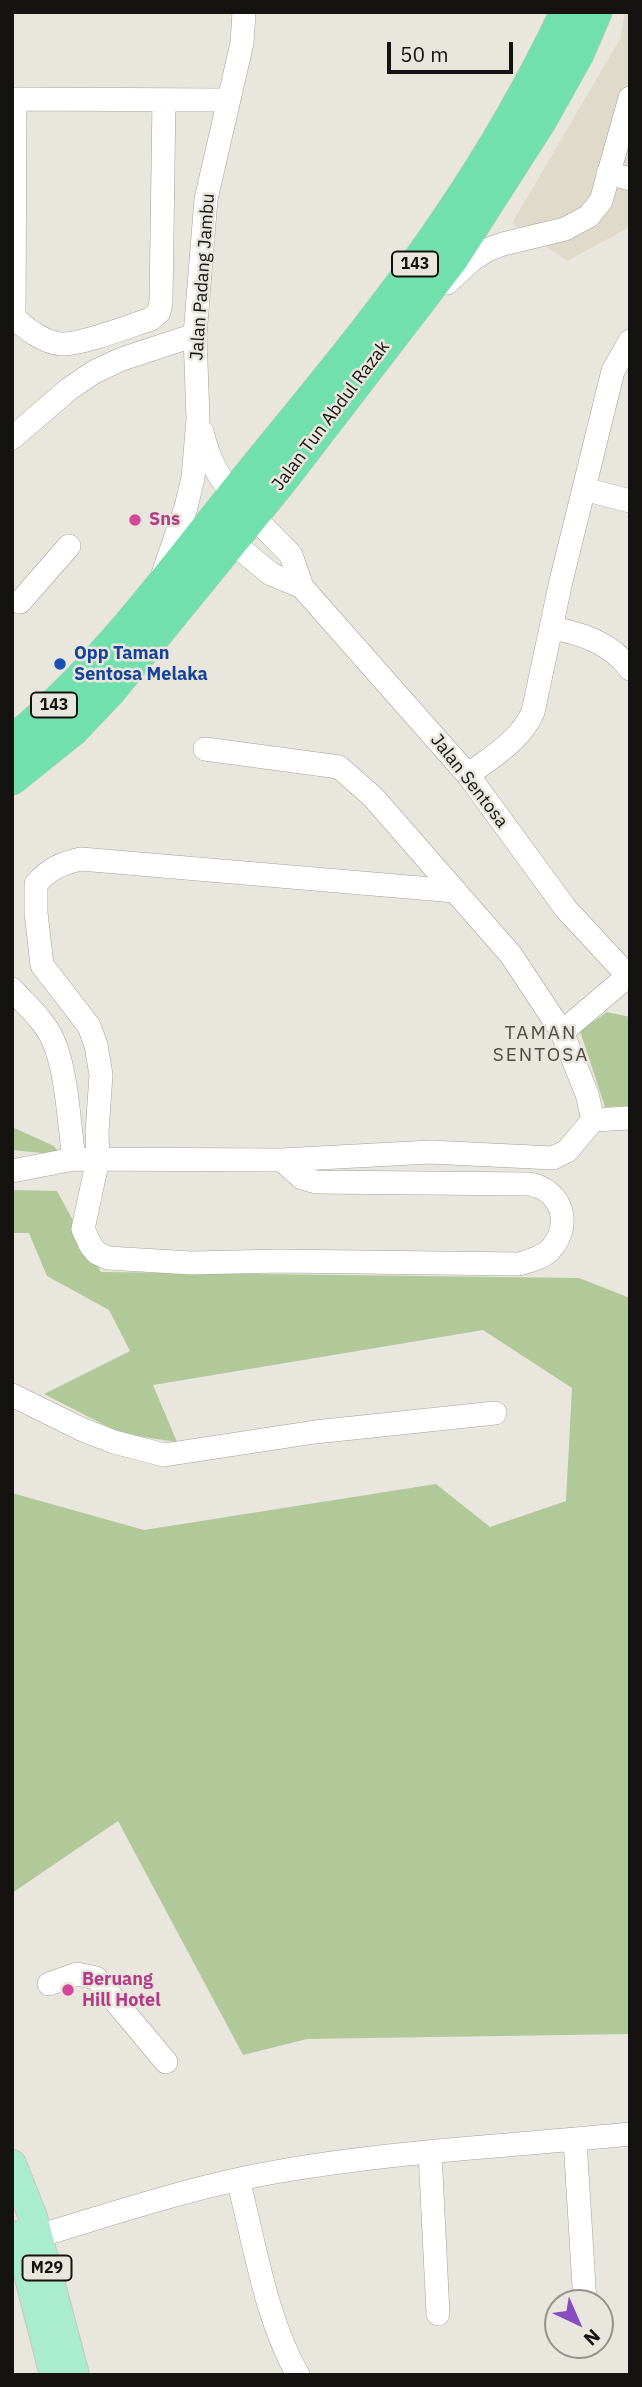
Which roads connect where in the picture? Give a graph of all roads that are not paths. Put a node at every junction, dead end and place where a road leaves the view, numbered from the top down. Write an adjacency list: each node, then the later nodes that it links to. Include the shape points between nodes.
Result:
1 (244, 12): 6 (street, Jalan Padang Jambu, via 242,43)
2 (565, 12): 15 (highway, Jalan Tun Abdul Razak / 143, via 497,142 447,219)
3 (596, 12): 8 (highway, Jalan Tun Abdul Razak / 143, via 578,54 495,195)
4 (630, 97): 7 (street)
5 (164, 100): 5 (street, via 159,312 72,343 58,344 22,327 15,317 15,99); 6 (street)
6 (227, 100): 9 (street, Jalan Padang Jambu, via 206,199)
7 (619, 176): 8 (street, via 589,216 565,229 487,250 472,260)
8 (394, 334): 15 (highway, Jalan Tun Abdul Razak / 143)
9 (195, 335): 11 (street, Jalan Padang Jambu); 12 (street, via 94,372)
10 (630, 341): 13 (street, via 613,370)
11 (198, 419): 15 (street, Jalan Padang Jambu, via 218,476); 19 (street, Jalan Padang Jambu, via 186,507)
12 (12, 438)
13 (584, 489): 14 (street); 21 (street)
14 (630, 501)
15 (244, 505): 16 (highway, Jalan Tun Abdul Razak / 143); 18 (street, Jalan Sentosa, via 290,555)
16 (223, 531): 18 (street, Jalan Sentosa, via 271,573); 19 (highway, Jalan Tun Abdul Razak / 143); 26 (highway, Jalan Tun Abdul Razak / 143, via 110,691 73,730)
17 (69, 546): 20 (street)
18 (302, 587): 25 (street, Jalan Sentosa)
19 (157, 590): 23 (highway, Jalan Tun Abdul Razak / 143, via 65,694)
20 (20, 602)
21 (551, 628): 22 (street, via 593,639); 25 (street, via 526,726)
22 (630, 668)
23 (12, 741)
24 (205, 749): 27 (street, via 339,766 373,797)
25 (468, 775): 28 (street, Jalan Sentosa, via 566,909)
26 (12, 779)
27 (455, 891): 30 (street, via 511,955); 34 (street, via 80,859 47,872 36,884 42,965 89,1026 96,1045 101,1075)
28 (629, 977): 30 (street)
29 (12, 989): 33 (street, via 53,1040)
30 (562, 1031): 32 (street)
31 (630, 1118): 32 (street)
32 (593, 1120): 35 (street, via 567,1151 553,1158 430,1152)
33 (74, 1159): 34 (street); 36 (street)
34 (98, 1159): 35 (street); 35 (street, via 83,1229 97,1253 108,1258 191,1263 519,1264 550,1250 562,1222 557,1200 549,1191 530,1184 316,1182 302,1178)
35 (282, 1160)
36 (12, 1171)
37 (12, 1395): 38 (street, via 81,1429 163,1455 315,1432)
38 (495, 1413)
39 (49, 1984): 40 (street, via 77,1974 96,1978)
40 (166, 2062)
41 (630, 2134): 42 (street)
42 (575, 2140): 43 (street); 48 (street)
43 (430, 2152): 45 (street); 49 (street)
44 (12, 2164): 47 (main road, M29)
45 (238, 2180): 47 (street); 52 (street, via 269,2299)
46 (12, 2217): 50 (main road, M29)
47 (38, 2236): 51 (main road, M29)
48 (584, 2289)
49 (438, 2314)
50 (54, 2375)
51 (75, 2375)
52 (298, 2375)

